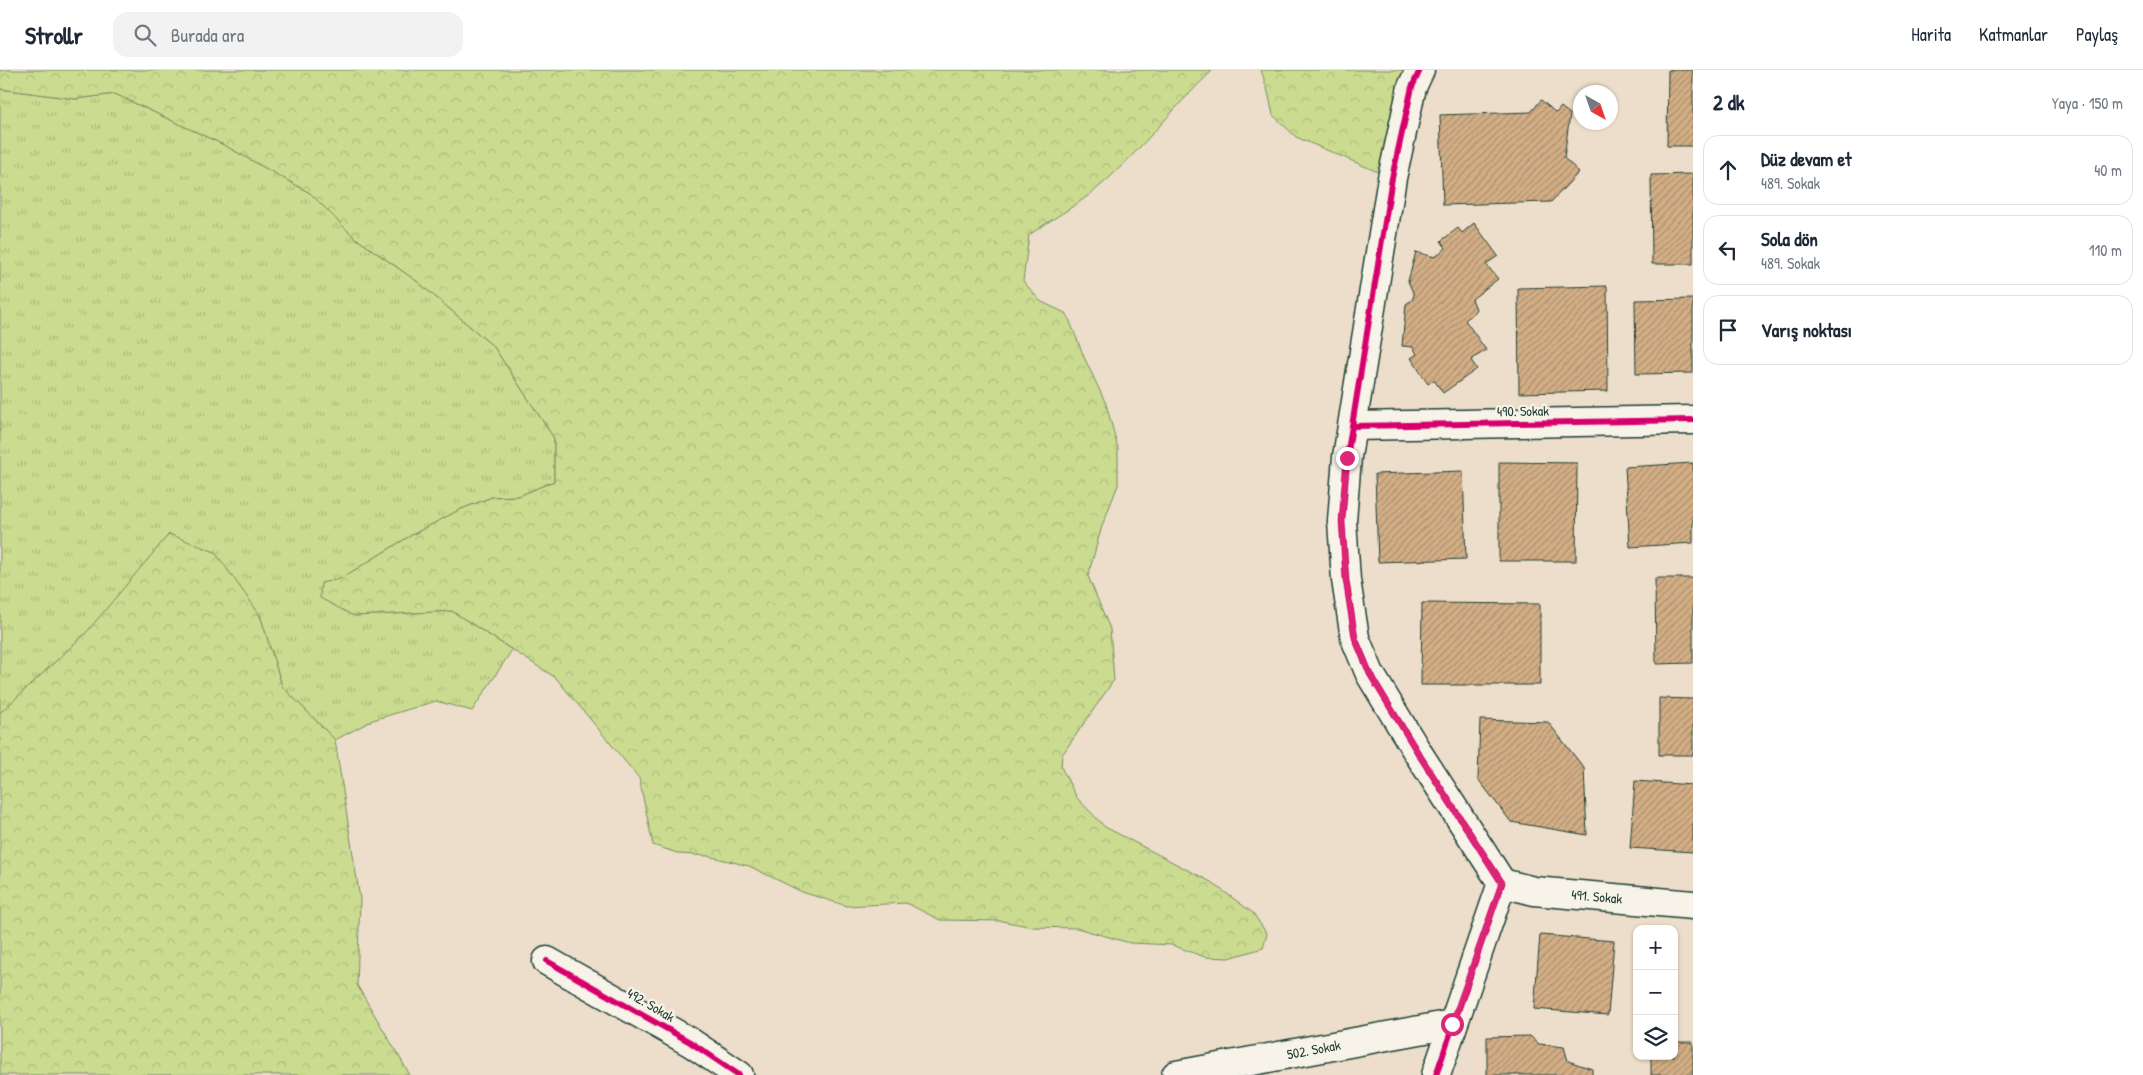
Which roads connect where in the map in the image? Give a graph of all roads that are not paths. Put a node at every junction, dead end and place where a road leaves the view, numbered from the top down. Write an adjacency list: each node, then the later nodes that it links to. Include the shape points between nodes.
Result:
1 (1420, 70): 3 (street, via 1412,87 1392,178)
2 (1693, 420): 3 (street, 490. Sokak)
3 (1353, 426): 4 (street, via 1342,521 1346,580 1355,638 1370,674)
4 (1502, 883): 5 (street, 491. Sokak, via 1534,891); 7 (street)
5 (1693, 905)
6 (547, 961): 8 (street, 492. Sokak, via 690,1042)
7 (1452, 1024): 9 (street, 502. Sokak); 10 (street)
8 (739, 1075)
9 (1176, 1075)
10 (1436, 1075)

